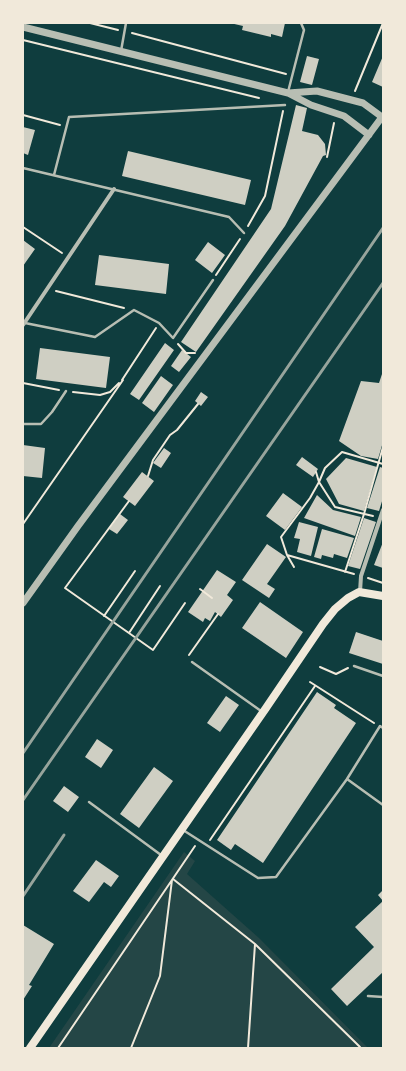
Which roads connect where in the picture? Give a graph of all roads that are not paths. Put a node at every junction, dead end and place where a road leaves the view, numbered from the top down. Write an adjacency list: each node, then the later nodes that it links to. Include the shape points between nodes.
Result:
1 (126, 23): 4 (lane)
2 (301, 23): 5 (lane, via 304,30)
3 (23, 27): 4 (street)
4 (120, 51): 5 (street)
5 (288, 93): 7 (street, via 317,91 363,103); 8 (street, via 311,105 344,116)
6 (285, 105): 10 (lane, via 70,117)
7 (382, 116): 8 (street)
8 (369, 135): 20 (street)
9 (23, 168): 10 (lane)
10 (54, 175): 11 (lane)
11 (114, 189): 12 (lane, via 229,217); 14 (street)
12 (244, 233)
13 (213, 280): 14 (lane, via 172,338 159,323 134,310 95,336)
14 (24, 324)
15 (66, 391): 16 (lane, via 41,424)
16 (23, 424)
17 (383, 510): 18 (street, via 361,576)
18 (360, 592): 19 (main road); 24 (main road, via 348,598 323,624)
19 (383, 596)
20 (23, 603)
21 (192, 662): 24 (lane)
22 (354, 666): 23 (lane)
23 (383, 676)
24 (263, 712): 29 (main road)
25 (382, 727): 26 (lane)
26 (347, 779): 28 (lane); 29 (lane, via 276,877 258,878)
27 (90, 802): 30 (lane)
28 (383, 805)
29 (182, 830): 30 (main road)
30 (163, 857): 33 (main road)
31 (368, 996): 32 (lane)
32 (383, 997)
33 (30, 1048)

